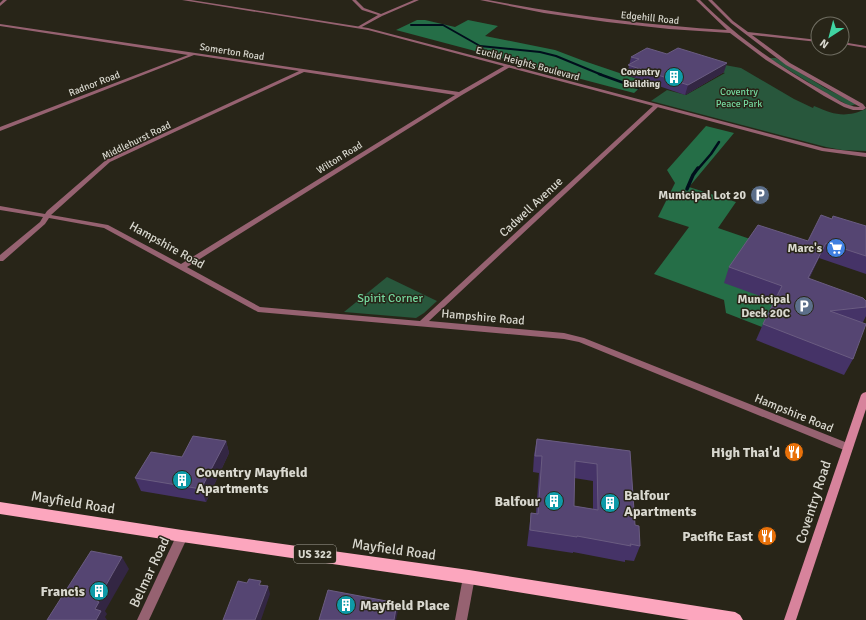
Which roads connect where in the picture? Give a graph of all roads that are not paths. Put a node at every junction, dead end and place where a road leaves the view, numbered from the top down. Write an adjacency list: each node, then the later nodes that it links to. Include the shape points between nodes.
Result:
1 (5, 0): 10 (street)
2 (184, 0): 13 (street, Euclid Heights Boulevard)
3 (354, 0): 11 (street, via 363,9)
4 (417, 0): 11 (street)
5 (482, 0): 14 (street, Edgehill Road, via 578,17 648,26)
6 (698, 0): 14 (street)
7 (710, 0): 15 (street)
8 (862, 0): 9 (street)
9 (866, 0)
10 (0, 5)
11 (381, 15): 13 (street)
12 (0, 24): 19 (street, Somerton Road)
13 (360, 27): 20 (street, Euclid Heights Boulevard)
14 (730, 32): 15 (street, Edgehill Road); 15 (street, via 799,80 851,108 863,108 859,103 801,72)
15 (746, 33): 16 (street, Edgehill Road)
16 (810, 40)
17 (850, 45): 18 (street)
18 (866, 47)
19 (195, 54): 21 (street, Somerton Road); 24 (street, Radnor Road)
20 (508, 66): 22 (street, Wilton Road); 23 (street, Euclid Heights Boulevard)
21 (304, 71): 22 (street, Somerton Road); 27 (street, Middlehurst Road, via 108,161)
22 (460, 94): 29 (street, Wilton Road)
23 (656, 106): 25 (street, Euclid Heights Boulevard, via 824,150); 30 (street, Cadwell Avenue)
24 (0, 129)
25 (866, 155)
26 (0, 208): 27 (street, Hampshire Road)
27 (46, 216): 28 (street, Middlehurst Road, via 43,223); 29 (street, Hampshire Road, via 106,226)
28 (0, 260)
29 (182, 266): 30 (street, Hampshire Road, via 258,309)
30 (421, 324): 32 (street, Hampshire Road, via 564,336 581,340)
31 (866, 395): 32 (main road, Coventry Road)
32 (847, 447): 39 (main road, Coventry Road)
33 (0, 508): 34 (main road, Mayfield Road / US 322)
34 (182, 536): 35 (main road, Mayfield Road / US 322); 36 (street, Belmar Road)
35 (469, 577): 37 (street); 38 (main road, Mayfield Road / US 322)
36 (143, 620)
37 (461, 620)
38 (735, 620)
39 (790, 620)

